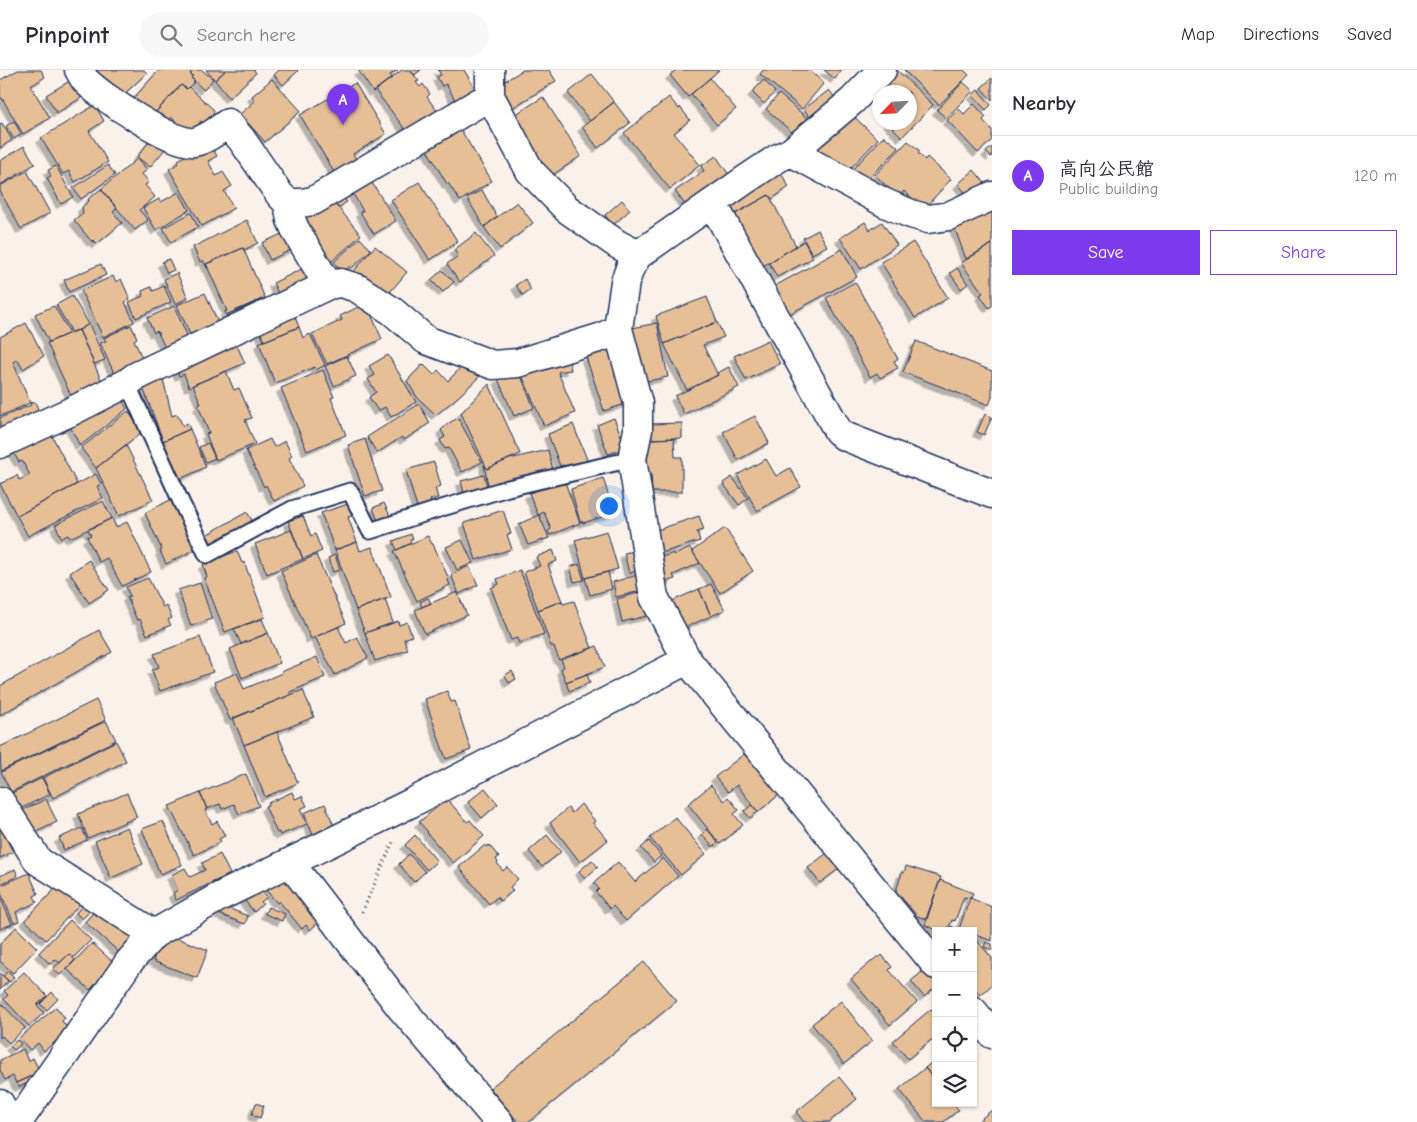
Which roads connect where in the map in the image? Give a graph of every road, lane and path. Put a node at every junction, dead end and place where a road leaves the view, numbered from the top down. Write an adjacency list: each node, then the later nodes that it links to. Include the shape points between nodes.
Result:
1 (79, 70): 6 (street, via 86,80 120,107 182,140 194,142 204,139 228,123)
2 (882, 70): 4 (street, via 852,101)
3 (490, 83): 6 (street, via 313,201); 8 (street, via 536,177 566,209)
4 (791, 152): 5 (street, via 885,203 928,219 949,216); 7 (street)
5 (992, 196)
6 (288, 203): 9 (street, via 296,231)
7 (713, 204): 8 (street); 14 (street, via 838,431)
8 (638, 255): 10 (street, via 624,282)
9 (328, 285): 10 (street, via 341,283 357,288 392,311 426,340 493,365 518,363); 11 (street)
10 (618, 329): 13 (street, via 638,403 638,430)
11 (127, 383): 12 (street); 13 (lane, via 207,554 292,510 350,491 370,531 508,488)
12 (0, 444)
13 (632, 459): 15 (street, via 654,597)
14 (992, 494)
15 (687, 660): 18 (street); 21 (street)
16 (0, 801): 19 (street, via 38,861)
17 (394, 840): 20 (path)
18 (290, 863): 19 (street, via 219,897); 20 (street)
19 (154, 934): 26 (street, via 129,962)
20 (350, 940): 27 (street, via 402,1009)
21 (932, 960)
22 (977, 1016): 23 (street)
23 (992, 1034)
24 (0, 1104): 25 (street)
25 (8, 1122)
26 (18, 1122)
27 (499, 1122)

